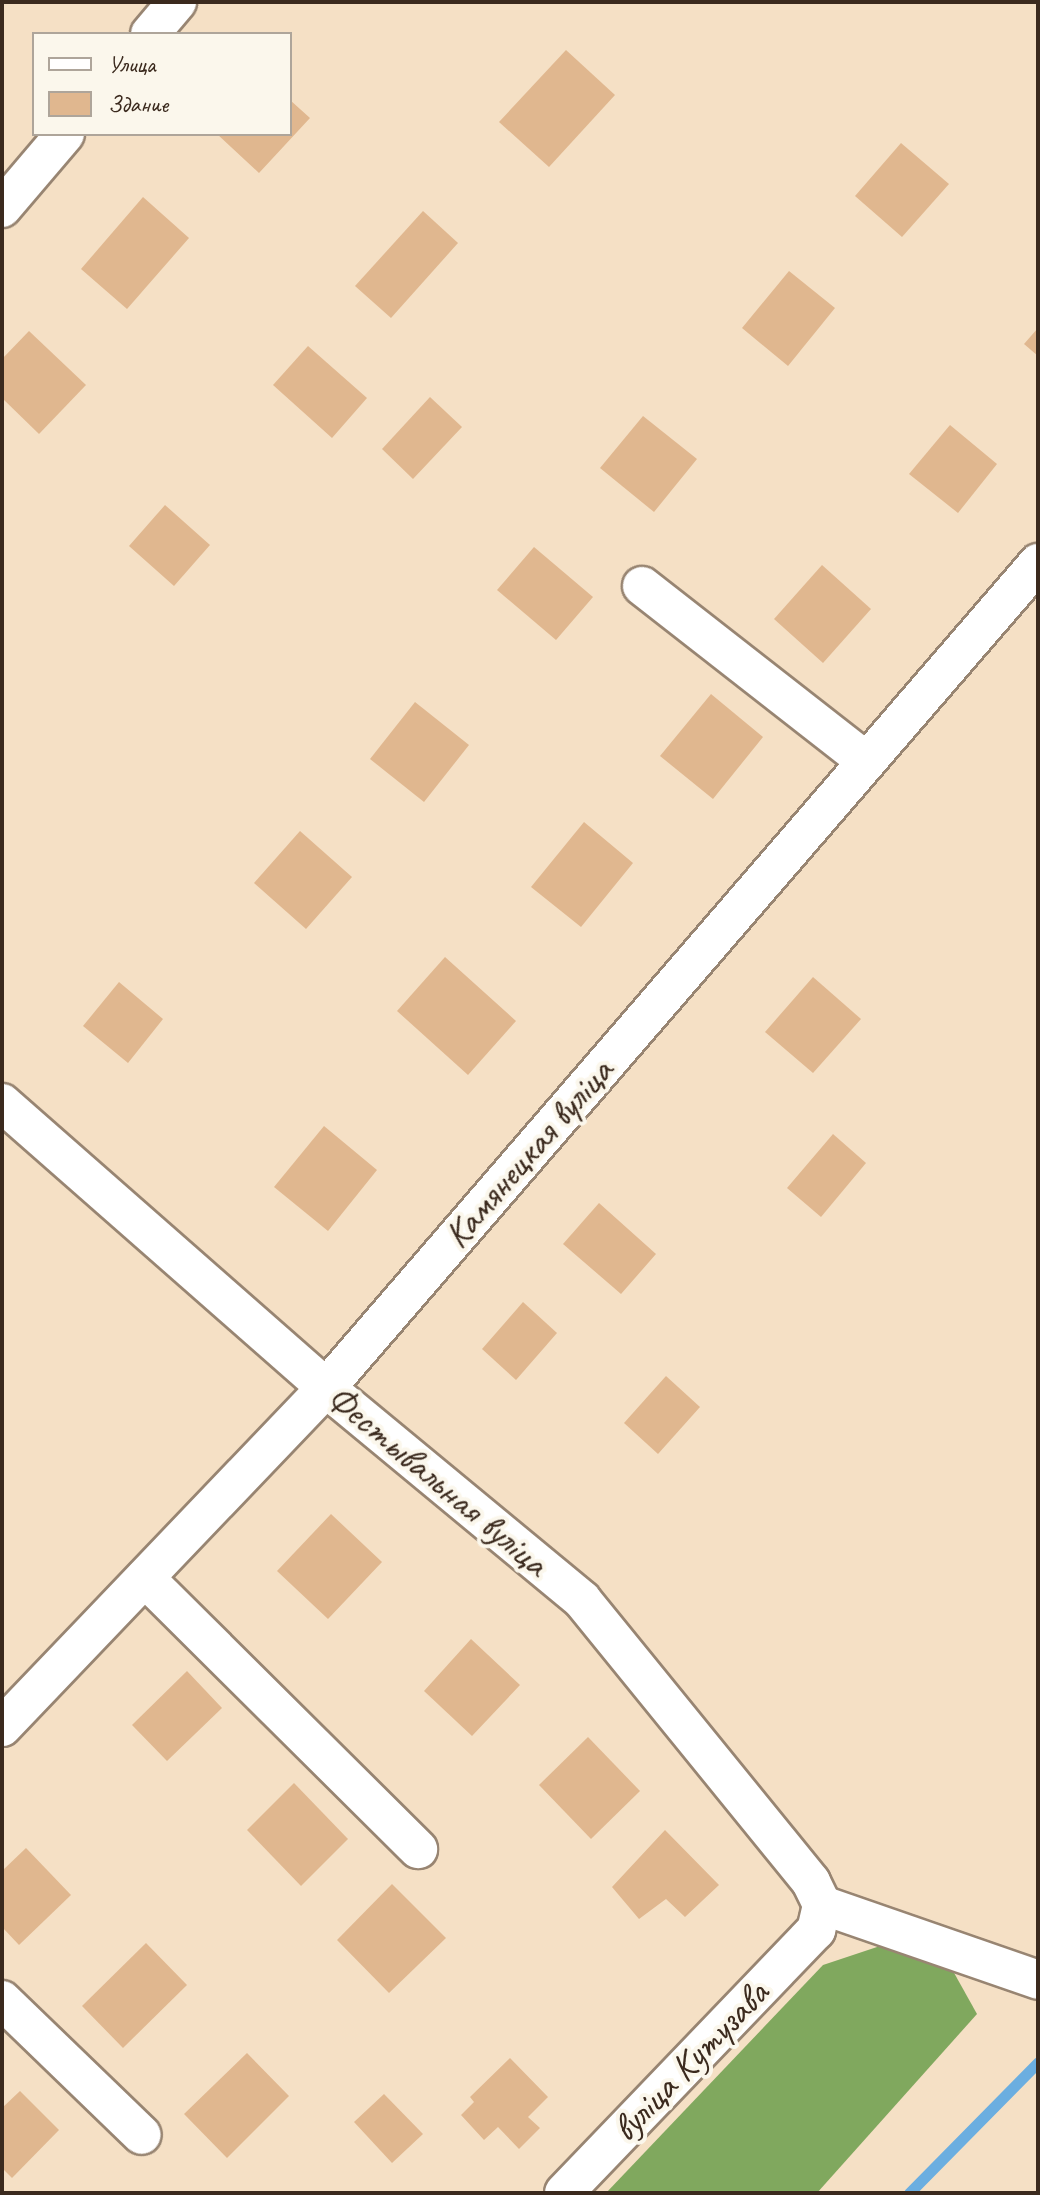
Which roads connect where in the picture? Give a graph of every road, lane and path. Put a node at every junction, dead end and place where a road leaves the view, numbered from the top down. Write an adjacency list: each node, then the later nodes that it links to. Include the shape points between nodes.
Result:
1 (177, 2): 2 (street)
2 (152, 32)
3 (63, 136): 4 (street)
4 (2, 208)
5 (1038, 563): 7 (street, Камянецкая вуліца)
6 (642, 586): 7 (street)
7 (866, 761): 9 (street, Камянецкая вуліца)
8 (2, 1103): 9 (street, Фестывальная вуліца)
9 (326, 1388): 10 (street, Камянецкая вуліца); 13 (street, Фестывальная вуліца, via 582,1600 801,1869)
10 (145, 1578): 11 (street, Камянецкая вуліца); 12 (street)
11 (2, 1727)
12 (418, 1849)
13 (819, 1917): 14 (street); 17 (street, вуліца Кутузава)
14 (1038, 1980)
15 (2, 2000): 16 (street)
16 (142, 2135)
17 (564, 2193)

